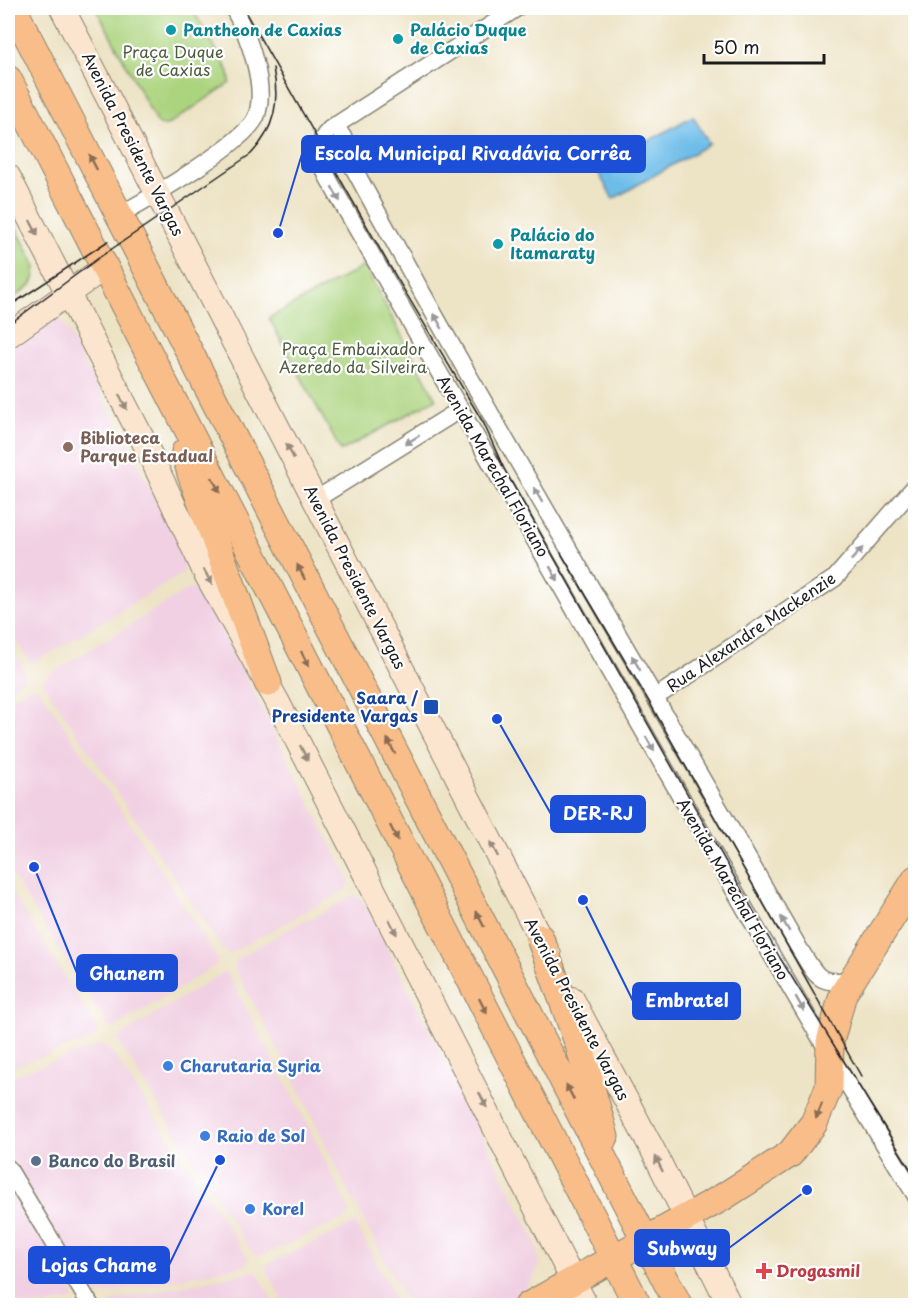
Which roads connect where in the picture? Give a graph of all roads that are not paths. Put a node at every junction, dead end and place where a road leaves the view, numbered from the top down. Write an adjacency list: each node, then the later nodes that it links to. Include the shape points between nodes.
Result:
1 (13, 8): 9 (main road, one-way to 1)
2 (62, 8): 8 (main road, Avenida Presidente Vargas)
3 (233, 8): 8 (street, via 249,41 259,91 257,113 250,126)
4 (517, 8): 6 (street)
5 (8, 79): 10 (main road)
6 (335, 125): 14 (street, Avenida Marechal Floriano, one-way to 14, via 320,143 321,164); 18 (street, Avenida Marechal Floriano, one-way to 6, via 467,372 346,156 354,152)
7 (8, 176): 11 (main road, one-way to 11)
8 (158, 193): 9 (street); 16 (main road, Avenida Presidente Vargas, one-way to 8)
9 (119, 215): 24 (main road, one-way to 9)
10 (105, 267): 11 (main road); 13 (main road)
11 (68, 294): 12 (main road); 17 (main road, one-way to 17, via 206,574)
12 (8, 336)
13 (170, 396): 17 (main road, via 191,474); 28 (main road, one-way to 28)
14 (461, 410): 16 (street, one-way to 16); 22 (street, Avenida Marechal Floriano, one-way to 22)
15 (915, 485): 18 (street, Rua Alexandre Mackenzie, one-way to 15, via 835,578)
16 (315, 500): 20 (main road, Avenida Presidente Vargas, one-way to 16)
17 (267, 683): 29 (main road, one-way to 29)
18 (656, 697): 21 (street, Avenida Marechal Floriano, one-way to 18, via 837,983 822,980 812,969)
19 (914, 885): 21 (main road)
20 (540, 939): 24 (main road, via 579,1045); 26 (main road, Avenida Presidente Vargas, one-way to 20, via 657,1158)
21 (854, 978): 22 (main road, via 843,994)
22 (831, 1045): 25 (street, Avenida Marechal Floriano); 26 (main road, one-way to 26, via 829,1087 814,1123 790,1154)
23 (8, 1168): 30 (street)
24 (616, 1181): 27 (main road)
25 (915, 1196)
26 (684, 1217): 27 (main road); 35 (main road, Avenida Presidente Vargas)
27 (645, 1239): 28 (main road); 34 (main road)
28 (614, 1257): 29 (main road); 33 (main road)
29 (573, 1279): 31 (main road); 32 (main road)
30 (84, 1304)
31 (528, 1305)
32 (586, 1305)
33 (638, 1305)
34 (679, 1305)
35 (730, 1305)

